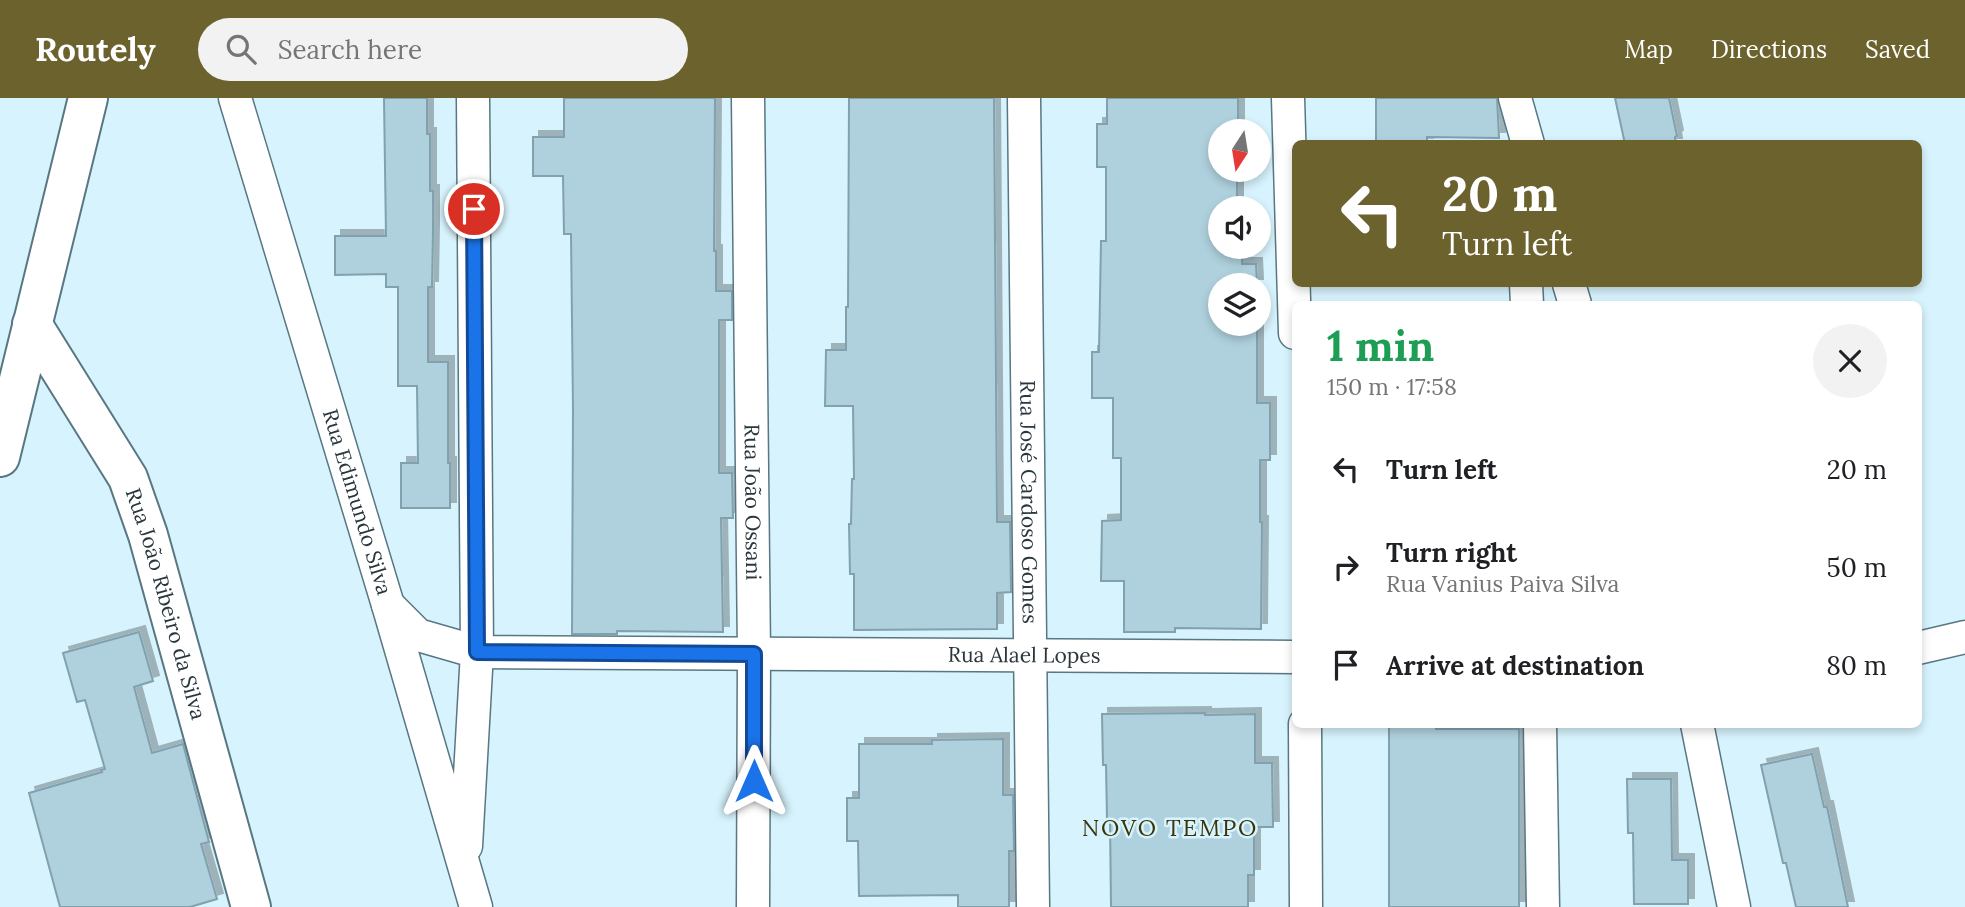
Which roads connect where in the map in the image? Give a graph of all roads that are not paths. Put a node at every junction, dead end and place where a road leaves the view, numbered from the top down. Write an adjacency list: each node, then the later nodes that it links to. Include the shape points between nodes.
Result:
1 (88, 98): 8 (street)
2 (234, 98): 10 (street, Rua Edimundo Silva)
3 (473, 98): 13 (street)
4 (748, 98): 14 (street, Rua João Ossani)
5 (1024, 98): 15 (street, Rua José Cardoso Gomes)
6 (1288, 98): 7 (street)
7 (1292, 232)
8 (32, 324): 9 (street); 21 (street, Rua João Ribeiro da Silva, via 128,478 148,535)
9 (0, 457)
10 (388, 605): 13 (street, Rua Alael Lopes, via 418,635); 20 (street, Rua Edimundo Silva)
11 (1965, 637): 12 (street)
12 (1922, 647)
13 (477, 652): 14 (street, Rua Alael Lopes); 20 (street)
14 (754, 654): 15 (street, Rua Alael Lopes); 23 (street, Rua João Ossani)
15 (1031, 655): 16 (street, Rua Alael Lopes); 24 (street, Rua José Cardoso Gomes)
16 (1292, 657)
17 (1305, 728): 25 (street)
18 (1540, 728): 26 (street)
19 (1698, 728): 27 (street)
20 (465, 868): 22 (street, Rua Edimundo Silva)
21 (251, 907)
22 (476, 907)
23 (753, 907)
24 (1033, 907)
25 (1306, 907)
26 (1543, 907)
27 (1734, 907)

